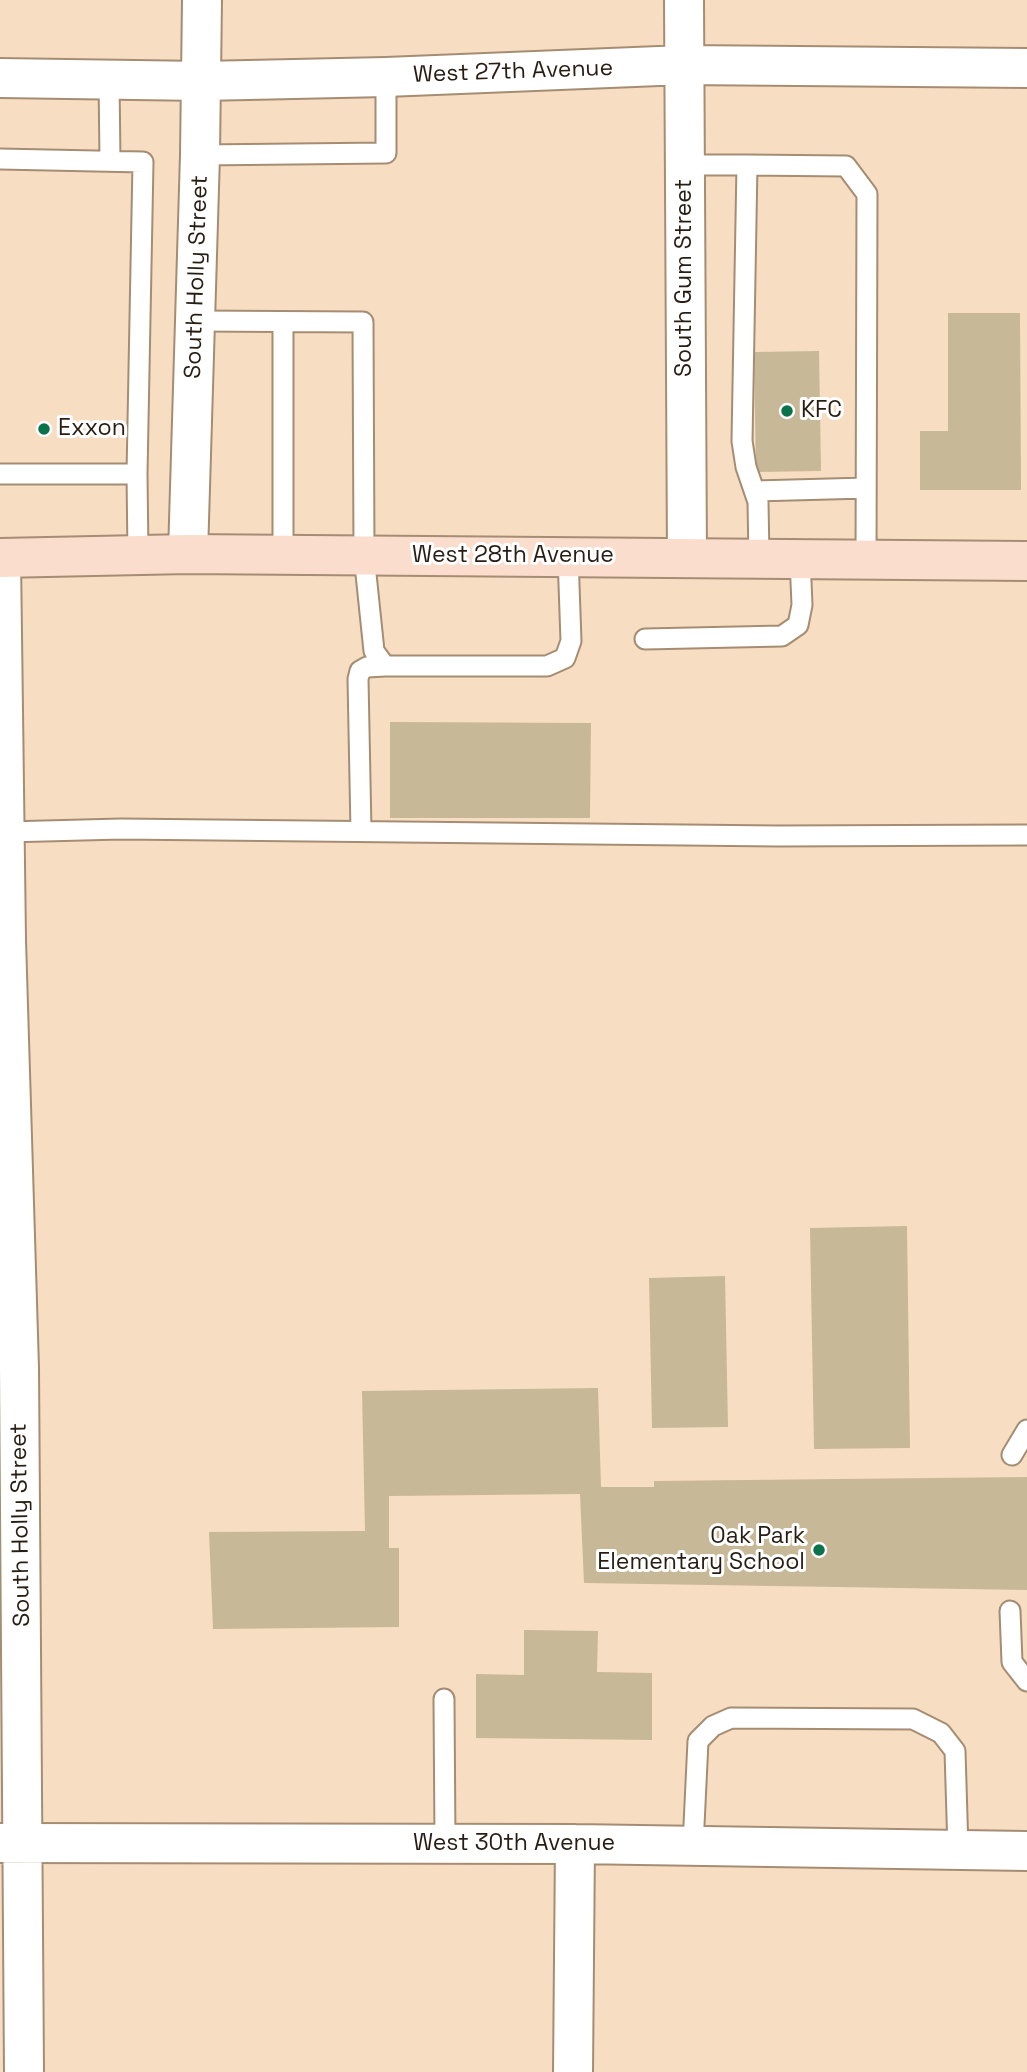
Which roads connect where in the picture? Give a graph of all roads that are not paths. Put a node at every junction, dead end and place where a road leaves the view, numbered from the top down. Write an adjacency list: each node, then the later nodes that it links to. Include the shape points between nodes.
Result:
1 (201, 0): 8 (street, South Holly Street)
2 (684, 0): 3 (street, South Gum Street)
3 (684, 65): 4 (street, West 27th Avenue); 5 (street, West 27th Avenue); 12 (street, South Gum Street)
4 (1027, 68)
5 (386, 77): 8 (street, West 27th Avenue); 9 (lane, via 386,153)
6 (0, 78): 7 (street, West 27th Avenue)
7 (109, 79): 8 (street, West 27th Avenue); 11 (lane)
8 (202, 81): 9 (street, South Holly Street)
9 (201, 155): 14 (street, South Holly Street)
10 (0, 159): 11 (lane)
11 (110, 161): 17 (lane, via 143,162)
12 (684, 165): 13 (lane); 25 (street, South Gum Street)
13 (747, 165): 18 (lane, via 846,166 867,194); 19 (lane, via 742,441)
14 (195, 321): 15 (lane); 20 (street, South Holly Street)
15 (283, 322): 21 (lane); 23 (lane, via 363,322)
16 (0, 474): 17 (lane)
17 (137, 474): 22 (lane)
18 (866, 488): 19 (lane); 29 (lane)
19 (754, 491): 27 (lane)
20 (188, 554): 21 (main road, West 28th Avenue); 22 (main road, West 28th Avenue)
21 (283, 554): 23 (main road, West 28th Avenue)
22 (138, 555): 26 (main road, West 28th Avenue)
23 (364, 555): 24 (main road, West 28th Avenue); 32 (lane, via 374,651)
24 (568, 556): 25 (main road, West 28th Avenue); 32 (lane, via 570,641 565,658 547,666)
25 (687, 557): 27 (main road, West 28th Avenue)
26 (1, 558): 34 (street, South Holly Street)
27 (760, 558): 28 (main road, West 28th Avenue)
28 (800, 558): 29 (main road, West 28th Avenue); 31 (lane, via 798,625 782,636)
29 (866, 559): 30 (main road, West 28th Avenue)
30 (1027, 561)
31 (645, 639)
32 (385, 666): 33 (lane, via 367,667 358,679)
33 (361, 831): 34 (lane); 35 (lane)
34 (6, 832): 36 (street, South Holly Street)
35 (1027, 835)
36 (3, 940): 37 (street, South Holly Street)
37 (8, 1188): 38 (street, South Holly Street)
38 (10, 1368): 44 (street, South Holly Street)
39 (1027, 1430): 40 (lane)
40 (1012, 1455)
41 (1010, 1611): 42 (lane, via 1012,1662)
42 (1027, 1681)
43 (444, 1699): 45 (lane)
44 (12, 1843): 45 (street, West 30th Avenue); 50 (street, South Holly Street)
45 (445, 1844): 46 (street, West 30th Avenue)
46 (575, 1844): 47 (street, West 30th Avenue); 51 (street)
47 (693, 1846): 48 (street, West 30th Avenue); 48 (lane, via 698,1741 713,1726 731,1718 913,1719 941,1733 955,1751)
48 (958, 1850): 49 (street, West 30th Avenue)
49 (1027, 1851)
50 (24, 2072)
51 (573, 2072)

